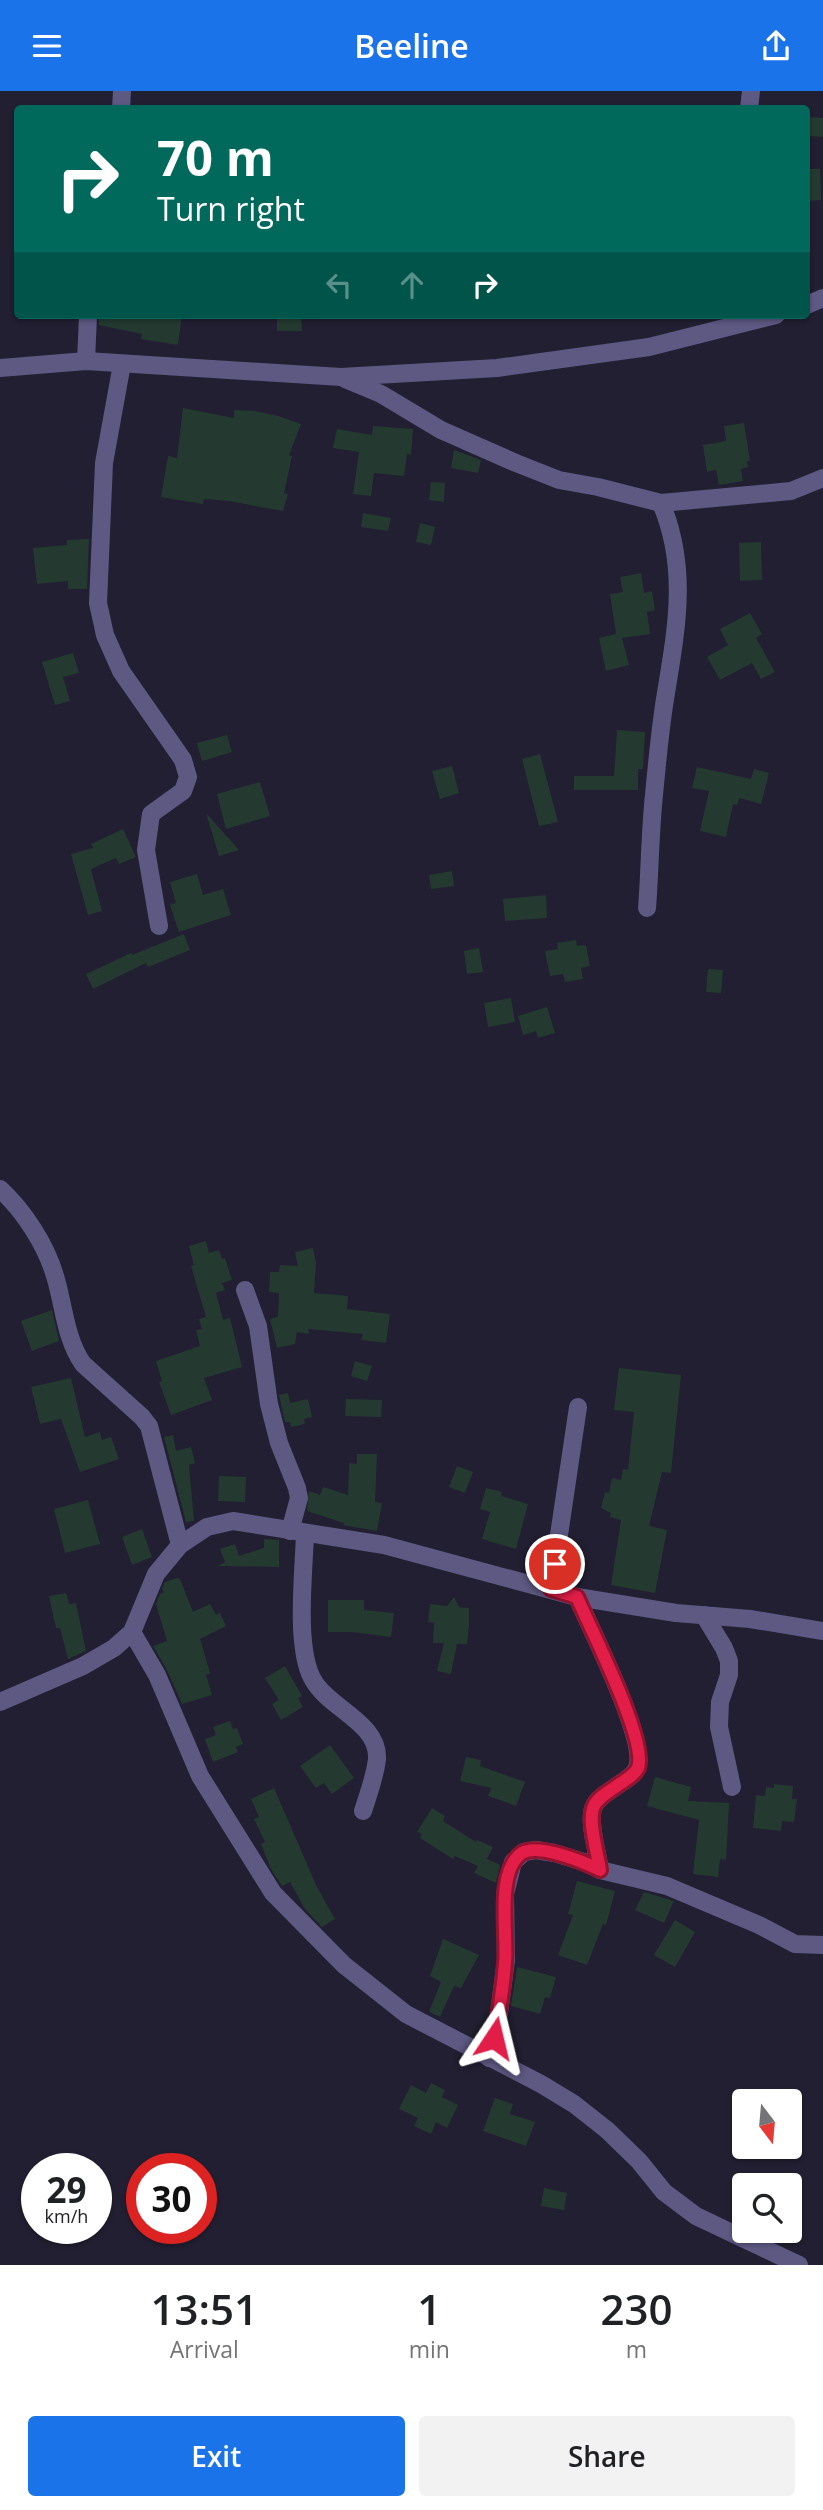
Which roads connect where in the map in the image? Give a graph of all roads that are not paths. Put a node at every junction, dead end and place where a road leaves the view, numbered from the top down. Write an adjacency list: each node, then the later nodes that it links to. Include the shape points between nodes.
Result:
1 (88, 319): 3 (street)
2 (731, 321): 6 (street, via 649,347 497,367)
3 (86, 361): 4 (street); 5 (street)
4 (121, 364): 6 (street); 10 (street, via 104,463 98,603 105,635 121,671 183,759 188,777 183,791 152,814 146,850)
5 (0, 368)
6 (341, 377): 8 (street, via 441,430 559,480)
7 (823, 478): 8 (street, via 791,491)
8 (661, 503): 9 (street, via 676,551 677,621 653,797)
9 (647, 908)
10 (159, 926)
11 (0, 1189): 15 (street, via 32,1228 54,1273 76,1353 149,1426)
12 (245, 1290): 14 (street, via 258,1326 279,1443 297,1488)
13 (578, 1407): 16 (street)
14 (298, 1532): 15 (street, via 233,1521 207,1527); 16 (street, via 384,1545); 23 (street, via 303,1651 311,1677 324,1697 368,1730 375,1743 376,1767)
15 (180, 1545): 20 (street, via 156,1574)
16 (551, 1589): 17 (street)
17 (577, 1597): 18 (street); 24 (street, via 614,1675 639,1759 634,1774 594,1805 591,1818)
18 (704, 1615): 19 (street); 22 (street, via 729,1661 719,1727)
19 (823, 1631)
20 (132, 1632): 21 (street, via 83,1666); 26 (street, via 157,1675 200,1776 274,1893 344,1965 406,2014)
21 (0, 1702)
22 (732, 1787)
23 (363, 1811)
24 (600, 1870): 25 (street, via 667,1886 795,1944); 26 (street, via 536,1850 524,1851 513,1861 505,1893 506,1960)
25 (823, 1945)
26 (489, 2058): 27 (street, via 541,2084 607,2130 664,2192 696,2216)
27 (799, 2265)

